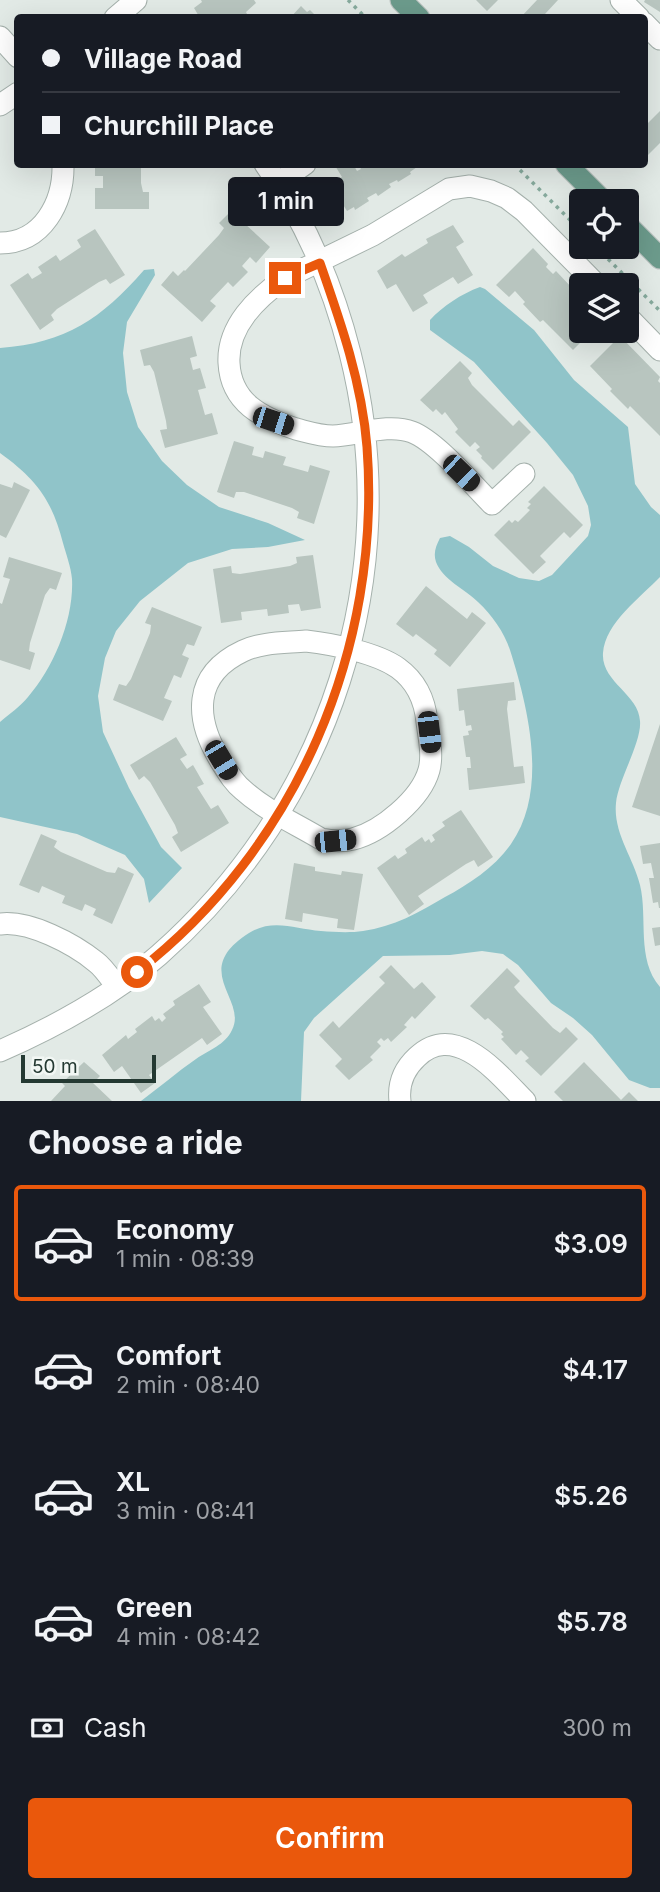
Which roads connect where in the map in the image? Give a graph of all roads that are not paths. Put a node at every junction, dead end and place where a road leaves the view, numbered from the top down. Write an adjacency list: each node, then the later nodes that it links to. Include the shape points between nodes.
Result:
1 (401, 0): 3 (main road)
2 (621, 0): 4 (street)
3 (415, 14)
4 (635, 14)
5 (0, 37): 6 (street)
6 (14, 53)
7 (63, 168): 14 (street, via 56,208 46,221 19,240)
8 (268, 168): 11 (street)
9 (299, 168): 11 (street)
10 (570, 168): 12 (main road)
11 (278, 183): 16 (street)
12 (591, 189)
13 (639, 237): 15 (main road)
14 (0, 243)
15 (660, 258)
16 (320, 263): 17 (street, via 449,189 470,187 507,198); 20 (street, via 343,329); 20 (street, via 285,278 240,321 232,337 229,371 243,402 273,421 319,436)
17 (585, 273)
18 (639, 329): 19 (street)
19 (660, 349)
20 (365, 432): 21 (street, via 399,429 421,437 492,504); 22 (street, via 367,550)
21 (524, 474)
22 (349, 650): 23 (street, via 324,727); 23 (street, via 306,641 257,646 230,658 208,684 202,722 208,741 233,780); 23 (street, via 385,660 412,680 421,695 431,753 425,781 407,806 352,840 321,839)
23 (279, 815): 25 (street, via 198,919)
24 (0, 924): 25 (street, via 22,924 78,949 99,964)
25 (117, 987): 26 (street)
26 (0, 1051)
27 (400, 1101): 28 (street, via 401,1077 411,1062 422,1051 449,1046 480,1056)
28 (525, 1101)

